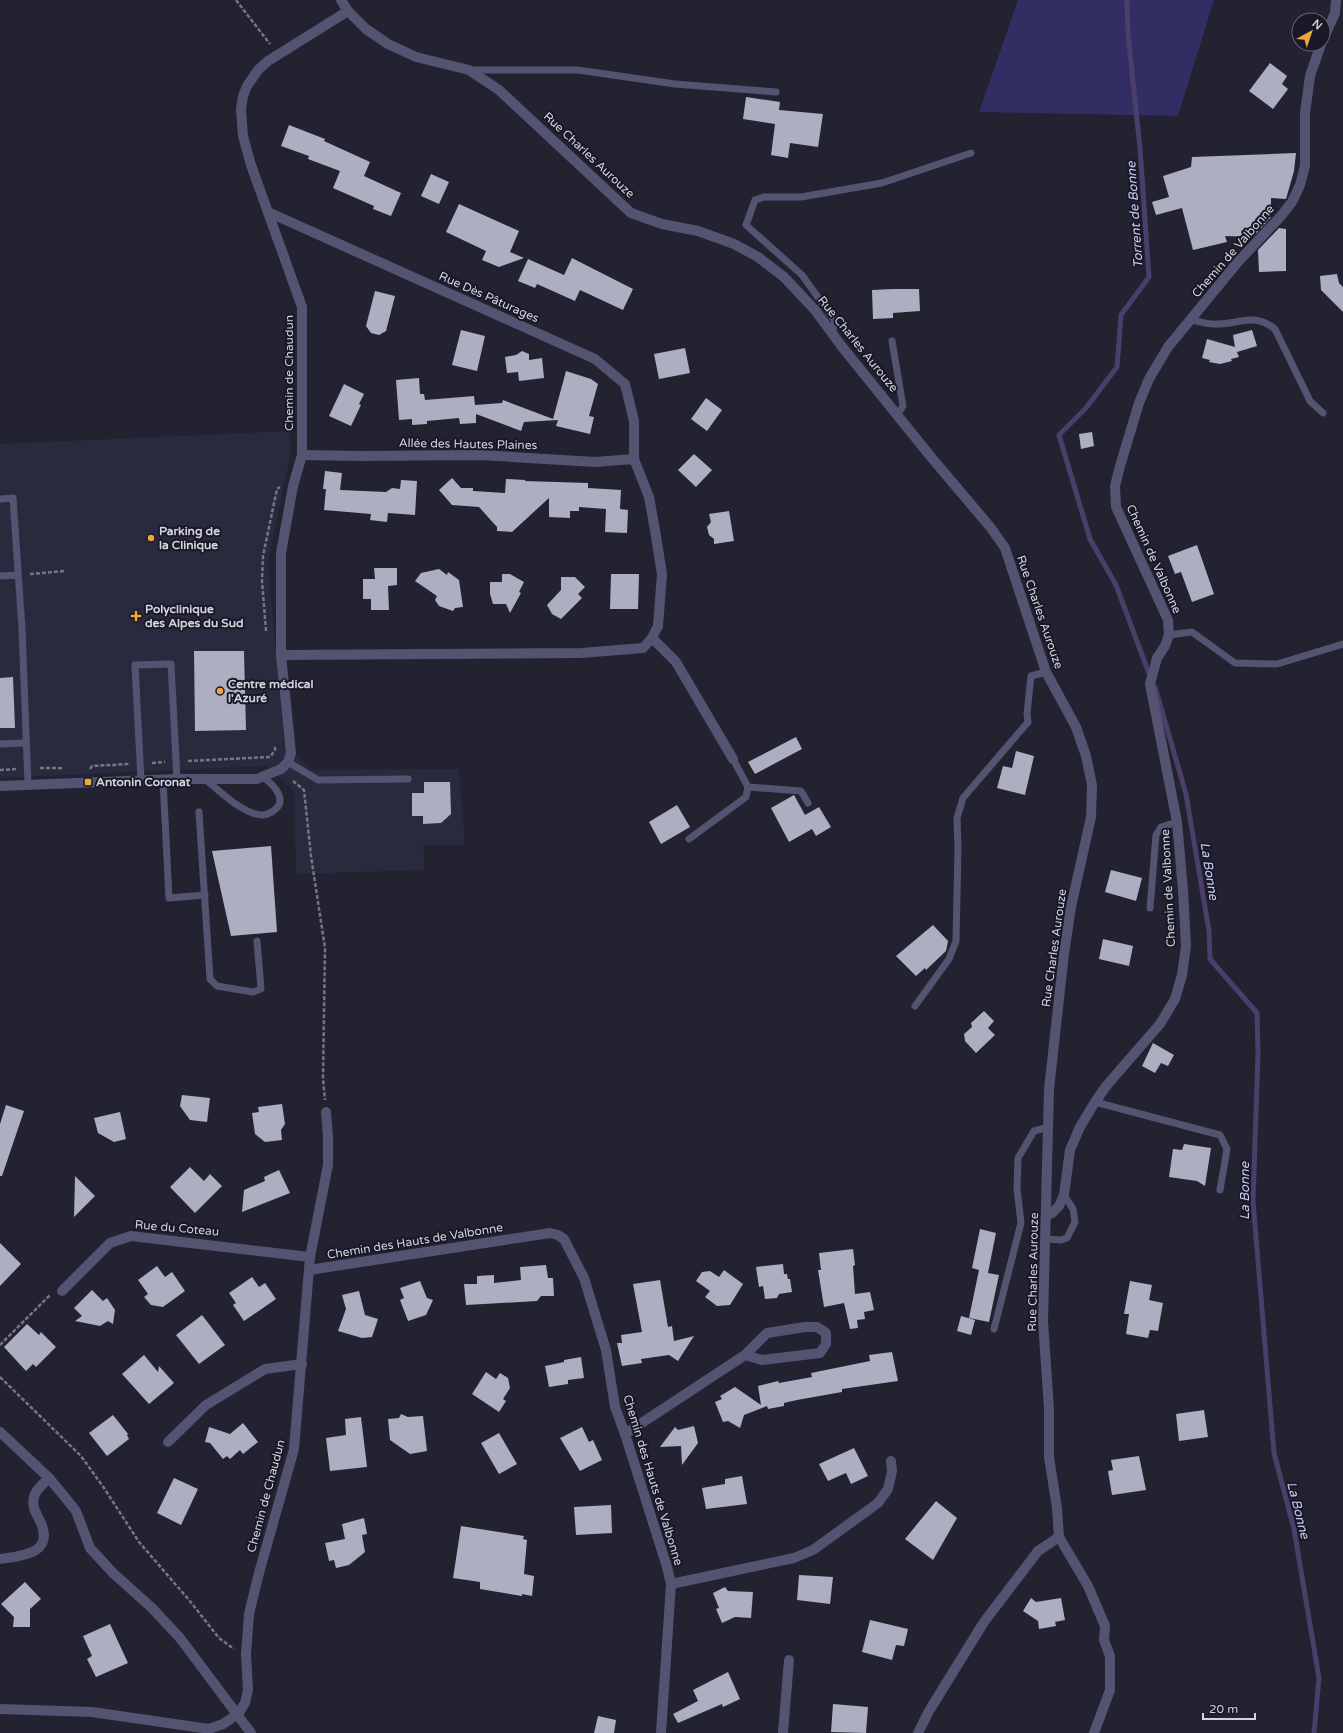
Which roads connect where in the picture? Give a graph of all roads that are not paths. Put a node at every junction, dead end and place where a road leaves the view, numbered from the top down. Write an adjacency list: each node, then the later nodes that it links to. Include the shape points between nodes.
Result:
1 (341, 0): 3 (street, Rue Charles Aurouze)
2 (1336, 0): 4 (street)
3 (348, 11): 6 (street, Rue Charles Aurouze, via 366,29 388,44 416,57); 9 (street, Chemin de Chaudun, via 258,70 245,91 242,109 243,136 250,166)
4 (1331, 22)
5 (1317, 52): 10 (street, Chemin de Valbonne, via 1305,113 1305,166 1300,185 1292,202 1281,216 1237,263)
6 (469, 70): 7 (lane, via 578,70 675,84); 11 (street, Rue Charles Aurouze, via 500,90 631,212 662,224 698,231 734,244 758,257 784,277 815,310)
7 (776, 92)
8 (971, 153): 11 (lane, via 882,183 801,197 764,197 755,200 746,224 802,275 835,321)
9 (268, 212): 15 (street, Chemin de Chaudun, via 302,307); 16 (street, Rue Dès Pâturages, via 595,358 625,384 634,421)
10 (1192, 320): 13 (lane, via 1216,324 1254,319 1267,323 1275,329 1310,401); 20 (street, Chemin de Valbonne, via 1168,347 1149,378 1139,403 1115,486 1116,507 1168,620)
11 (832, 334): 14 (street, Rue Charles Aurouze)
12 (892, 341): 14 (lane, via 903,406)
13 (1323, 413)
14 (898, 414): 24 (street, Rue Charles Aurouze, via 1005,548)
15 (302, 455): 16 (street, Allée des Hautes Plaines, via 481,455 595,462); 23 (street, Chemin de Chaudun, via 293,486 281,553)
16 (634, 459): 21 (street, via 649,497 662,574 658,626)
17 (0, 499): 18 (lane, via 13,498)
18 (18, 574): 19 (lane); 25 (lane)
19 (0, 576)
20 (1169, 635): 22 (lane, via 1192,632 1235,663 1278,664); 40 (street, Chemin de Valbonne, via 1157,658 1150,684)
21 (652, 638): 23 (street, via 643,648 581,653); 27 (street, via 676,662)
22 (1343, 644)
23 (281, 655): 28 (street, Chemin de Chaudun, via 291,753)
24 (1046, 672): 45 (lane, via 1031,676 1028,722 963,798 957,818 956,941 949,959); 48 (street, Rue Charles Aurouze, via 1076,727 1092,785 1091,817 1071,906 1064,954 1049,1089)
25 (26, 743): 26 (lane); 35 (lane)
26 (0, 744)
27 (733, 759): 37 (lane)
28 (284, 766): 30 (street); 34 (lane, via 318,780)
29 (205, 778): 30 (street); 30 (lane, via 232,801 262,815 270,813 280,803 276,788); 31 (street)
30 (264, 778)
31 (178, 779): 32 (lane, via 171,664 135,665); 33 (street)
32 (141, 780): 33 (street); 35 (street)
33 (163, 780): 42 (lane, via 169,898)
34 (408, 780)
35 (28, 785): 36 (street)
36 (0, 786)
37 (748, 786): 38 (lane, via 801,791); 41 (lane, via 746,797)
38 (808, 803)
39 (199, 812): 42 (lane)
40 (1177, 822): 43 (lane, via 1161,827 1156,835); 46 (street, Chemin de Valbonne, via 1186,946 1175,999 1160,1024)
41 (689, 839)
42 (205, 895): 44 (lane, via 210,979 217,986 253,992 261,989)
43 (1150, 908)
44 (257, 941)
45 (915, 1006)
46 (1094, 1102): 49 (lane, via 1220,1135 1227,1150); 50 (street, Chemin de Valbonne, via 1070,1150)
47 (326, 1112): 53 (street, Chemin de Chaudun, via 328,1165)
48 (1049, 1126): 51 (street, Rue Charles Aurouze); 56 (lane, via 1034,1131 1018,1158 1017,1189 1021,1224)
49 (1220, 1190)
50 (1064, 1195): 51 (street, Chemin de Valbonne, via 1059,1206); 52 (lane, via 1073,1210 1074,1227 1067,1238)
51 (1047, 1215): 52 (street, Rue Charles Aurouze)
52 (1046, 1239): 64 (street, Rue Charles Aurouze, via 1043,1321 1049,1409 1049,1457)
53 (310, 1257): 54 (street, Chemin de Chaudun); 55 (street, Rue du Coteau, via 131,1236 110,1243)
54 (309, 1270): 58 (street, Chemin de Chaudun); 60 (street, Chemin des Hauts de Valbonne, via 550,1233 558,1235 564,1239 584,1278 606,1350 615,1407)
55 (62, 1291)
56 (994, 1329)
57 (745, 1355): 57 (street, via 762,1360 820,1353 826,1344 826,1333 817,1327 805,1327 767,1334); 60 (street)
58 (302, 1364): 61 (street, via 266,1369 206,1405); 69 (street, Chemin de Chaudun, via 294,1448 249,1614 246,1654 248,1690 245,1704)
59 (0, 1432): 63 (street)
60 (625, 1434): 66 (street, Chemin des Hauts de Valbonne)
61 (168, 1442)
62 (891, 1461): 66 (street, via 892,1471 888,1489 878,1503 813,1550 794,1558)
63 (49, 1478): 65 (street, via 34,1496 33,1507 44,1534 42,1544 26,1556); 69 (street, via 76,1511 90,1548 180,1638)
64 (1059, 1537): 73 (street, via 1038,1551 984,1622); 74 (street, Rue Charles Aurouze, via 1088,1586 1105,1626 1104,1640 1110,1656 1110,1690)
65 (0, 1559)
66 (671, 1584): 71 (street, Chemin des Hauts de Valbonne)
67 (789, 1660): 72 (street)
68 (0, 1709): 69 (street, via 92,1712 209,1729)
69 (238, 1714): 70 (street)
70 (252, 1733)
71 (661, 1733)
72 (783, 1733)
73 (918, 1733)
74 (1094, 1733)

